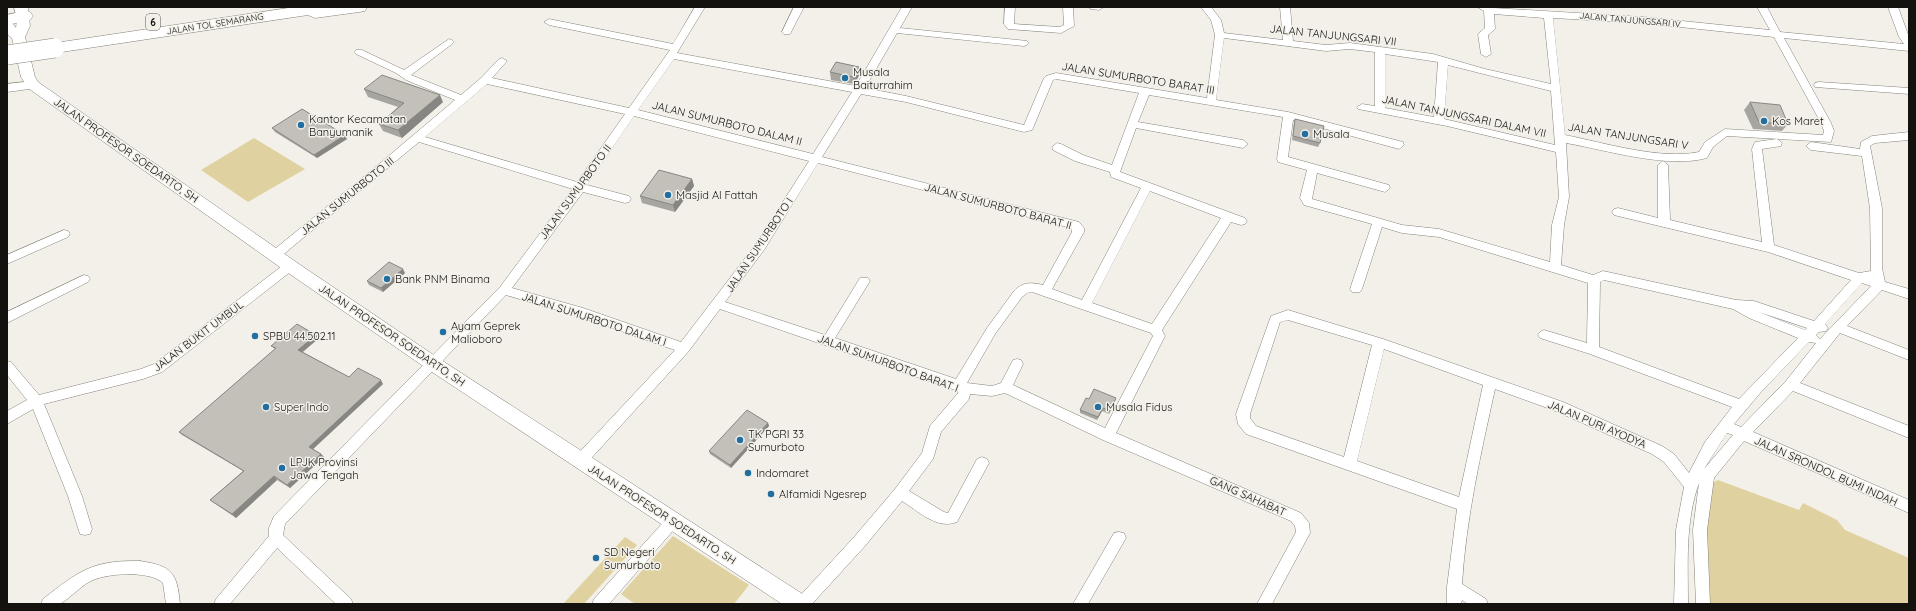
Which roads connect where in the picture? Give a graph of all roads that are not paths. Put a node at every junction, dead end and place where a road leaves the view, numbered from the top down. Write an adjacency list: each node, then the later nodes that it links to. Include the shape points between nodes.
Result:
1 (255, 7): 30 (highway, JALAN TOL SEMARANG / 6)
2 (329, 7): 23 (highway, JALAN TOL SEMARANG / 6)
3 (359, 7): 23 (highway, 6)
4 (700, 7): 34 (street, JALAN SUMURBOTO II)
5 (799, 7): 24 (street)
6 (907, 7): 22 (street, JALAN SUMURBOTO I)
7 (1010, 7): 8 (street, via 1011,27 1061,30 1069,26)
8 (1068, 7)
9 (1094, 7): 10 (street)
10 (1099, 7)
11 (1206, 7): 26 (street, via 1216,20)
12 (1285, 7): 29 (street)
13 (1615, 7): 19 (street)
14 (1762, 7): 27 (street)
15 (1893, 7): 32 (street)
16 (1485, 9): 18 (street, JALAN TANJUNGSARI IV); 36 (street, via 1490,29 1483,34)
17 (22, 12): 20 (highway); 25 (main road, via 23,31)
18 (1548, 15): 19 (street, JALAN TANJUNGSARI IV); 46 (street)
19 (1617, 18): 27 (street, JALAN TANJUNGSARI IV)
20 (7, 20)
21 (549, 22): 34 (street)
22 (895, 30): 31 (street); 47 (street, JALAN SUMURBOTO I)
23 (166, 32): 30 (highway, JALAN TOL SEMARANG / 6)
24 (787, 32)
25 (11, 35): 30 (highway, JALAN TOL SEMARANG / 6); 43 (main road)
26 (1220, 35): 29 (street, JALAN TANJUNGSARI VII); 51 (street)
27 (1779, 35): 32 (street); 60 (street, JALAN TANJUNGSARI V, via 1826,123 1829,131 1827,139 1725,132 1709,145 1703,155 1691,158 1648,154)
28 (449, 42): 40 (street)
29 (1288, 42): 33 (street, JALAN TANJUNGSARI VII, via 1326,48 1344,46)
30 (52, 43): 37 (highway, JALAN TOL SEMARANG / 6, bridge)
31 (1024, 43)
32 (1909, 46)
33 (1380, 50): 38 (street, JALAN TANJUNGSARI VII); 53 (street)
34 (673, 51): 47 (street); 54 (street, JALAN SUMURBOTO II)
35 (359, 52): 40 (street)
36 (1486, 54)
37 (7, 55)
38 (1444, 60): 46 (street, JALAN TANJUNGSARI VII); 56 (street)
39 (502, 61): 42 (street, JALAN SUMURBOTO III)
40 (404, 75): 50 (street)
41 (7, 80): 43 (street)
42 (485, 80): 50 (street, JALAN SUMURBOTO III); 54 (street)
43 (30, 81): 45 (street); 81 (main road, JALAN PROFESOR SOEDARTO, SH)
44 (1819, 85): 49 (street)
45 (7, 88)
46 (1556, 89): 60 (street)
47 (858, 91): 48 (street, JALAN SUMURBOTO BARAT III, via 923,103 1026,129 1052,76); 66 (street, JALAN SUMURBOTO I)
48 (1145, 91): 51 (street, JALAN SUMURBOTO BARAT III); 57 (street)
49 (1909, 91)
50 (462, 99): 59 (street, JALAN SUMURBOTO III)
51 (1211, 102): 55 (street, JALAN SUMURBOTO BARAT III)
52 (1362, 107): 53 (street, JALAN TANJUNGSARI DALAM VII)
53 (1380, 110): 56 (street, JALAN TANJUNGSARI DALAM VII)
54 (632, 112): 66 (street, JALAN SUMURBOTO DALAM II); 70 (street, JALAN SUMURBOTO II)
55 (1288, 115): 62 (street, JALAN SUMURBOTO BARAT III); 68 (street, via 1282,159)
56 (1439, 122): 64 (street, JALAN TANJUNGSARI DALAM VII)
57 (1132, 124): 61 (street); 69 (street)
58 (1909, 136): 65 (street, via 1868,142 1865,145)
59 (418, 138): 70 (street); 81 (street, JALAN SUMURBOTO III)
60 (1560, 138): 64 (street)
61 (1243, 144)
62 (1399, 145)
63 (1058, 147): 69 (street, via 1079,158)
64 (1561, 150): 84 (street, via 1564,197 1558,225)
65 (1866, 153): 80 (street, via 1795,144 1759,145 1757,149 1760,183); 87 (street, via 1876,208)
66 (816, 158): 92 (street, JALAN SUMURBOTO BARAT II, via 1075,225 1078,232); 94 (street, JALAN SUMURBOTO I, via 768,236)
67 (1662, 165): 78 (street)
68 (1313, 168): 72 (street); 77 (street, via 1306,198 1308,202)
69 (1114, 170): 71 (street, via 1117,176)
70 (580, 187): 73 (street); 91 (street, JALAN SUMURBOTO II)
71 (1147, 187): 75 (street); 96 (street)
72 (1385, 188)
73 (625, 199)
74 (1618, 212): 78 (street)
75 (1228, 217): 76 (street); 99 (street)
76 (1241, 221)
77 (1378, 222): 84 (street, via 1402,229 1439,233); 90 (street)
78 (1664, 223): 80 (street)
79 (64, 234): 82 (street)
80 (1769, 248): 85 (street)
81 (275, 255): 83 (main road, JALAN PROFESOR SOEDARTO, SH)
82 (7, 260)
83 (290, 266): 109 (main road, JALAN PROFESOR SOEDARTO, SH); 116 (street, JALAN BUKIT UMBUL, via 158,368)
84 (1555, 268): 88 (street)
85 (1861, 277): 87 (street); 98 (street)
86 (84, 279): 97 (street)
87 (1878, 279): 93 (street); 100 (street, JALAN SRONDOL BUMI INDAH)
88 (1594, 280): 95 (street, via 1607,275); 107 (street)
89 (864, 281): 103 (street)
90 (1356, 289)
91 (504, 290): 106 (street, JALAN SUMURBOTO DALAM I, via 582,313); 109 (street, JALAN SUMURBOTO II)
92 (1046, 290): 96 (street, via 1048,294); 114 (street, via 1023,289 1018,294 991,331)
93 (1909, 294)
94 (718, 304): 103 (street, JALAN SUMURBOTO BARAT I); 106 (street, JALAN SUMURBOTO I)
95 (1736, 305): 98 (street, via 1754,306); 102 (street, via 1753,315)
96 (1084, 306): 99 (street)
97 (7, 318)
98 (1817, 325): 100 (street); 102 (street)
99 (1155, 330): 122 (street, via 1159,339)
100 (1837, 330): 105 (street, JALAN SRONDOL BUMI INDAH); 108 (street)
101 (1544, 335): 107 (street)
102 (1807, 336): 105 (street); 117 (street)
103 (828, 340): 114 (street, JALAN SUMURBOTO BARAT I)
104 (1379, 342): 112 (street, JALAN PURI AYODYA); 125 (street); 125 (street, JALAN PURI AYODYA, via 1288,315 1275,319 1243,414 1243,420 1251,430)
105 (1824, 343): 113 (street, JALAN SRONDOL BUMI INDAH)
106 (684, 348): 123 (street, JALAN SUMURBOTO I)
107 (1593, 350): 117 (street)
108 (1909, 355)
109 (432, 363): 123 (main road, JALAN PROFESOR SOEDARTO, SH); 134 (street, JALAN SUMURBOTO II, via 279,520)
110 (1017, 364): 115 (street)
111 (7, 366): 116 (street)
112 (1490, 382): 126 (street, JALAN PURI AYODYA, via 1558,406 1657,450 1669,458); 128 (street)
113 (1791, 385): 120 (street); 121 (street, JALAN SRONDOL BUMI INDAH)
114 (961, 387): 115 (street, via 992,390); 127 (street, JALAN SUMURBOTO BARAT I, via 964,394 934,432 928,455)
115 (1007, 387): 122 (street, GANG SAHABAT)
116 (36, 401): 118 (street, JALAN BUKIT UMBUL); 132 (street, via 75,496)
117 (1742, 405): 119 (street)
118 (7, 418)
119 (1725, 426): 121 (street); 126 (street, via 1713,440)
120 (1909, 432)
121 (1742, 434): 129 (street, JALAN SRONDOL BUMI INDAH); 133 (street, JALAN SRONDOL BUMI INDAH, via 1707,476)
122 (1108, 436): 144 (street, GANG SAHABAT, via 1238,491 1302,523 1303,533)
123 (580, 460): 130 (main road, JALAN PROFESOR SOEDARTO, SH)
124 (982, 463): 127 (street, via 952,518 941,518)
125 (1349, 465): 128 (street, JALAN PURI AYODYA)
126 (1691, 485): 131 (street)
127 (900, 493): 142 (street, JALAN SUMURBOTO BARAT I, via 860,541)
128 (1465, 505): 136 (street)
129 (1909, 507)
130 (673, 521): 141 (street); 142 (main road, JALAN PROFESOR SOEDARTO, SH)
131 (1683, 524): 133 (street); 147 (street)
132 (85, 529)
133 (1700, 530): 148 (street, JALAN SRONDOL BUMI INDAH)
134 (276, 538): 139 (street); 140 (street)
135 (1119, 538): 143 (street)
136 (1454, 587): 145 (street); 146 (street)
137 (48, 604): 138 (street, via 86,575 97,571 144,567 167,578)
138 (173, 604)
139 (221, 604)
140 (346, 604)
141 (599, 604)
142 (801, 604)
143 (1080, 604)
144 (1264, 604)
145 (1454, 604)
146 (1481, 604)
147 (1681, 604)
148 (1703, 604)

